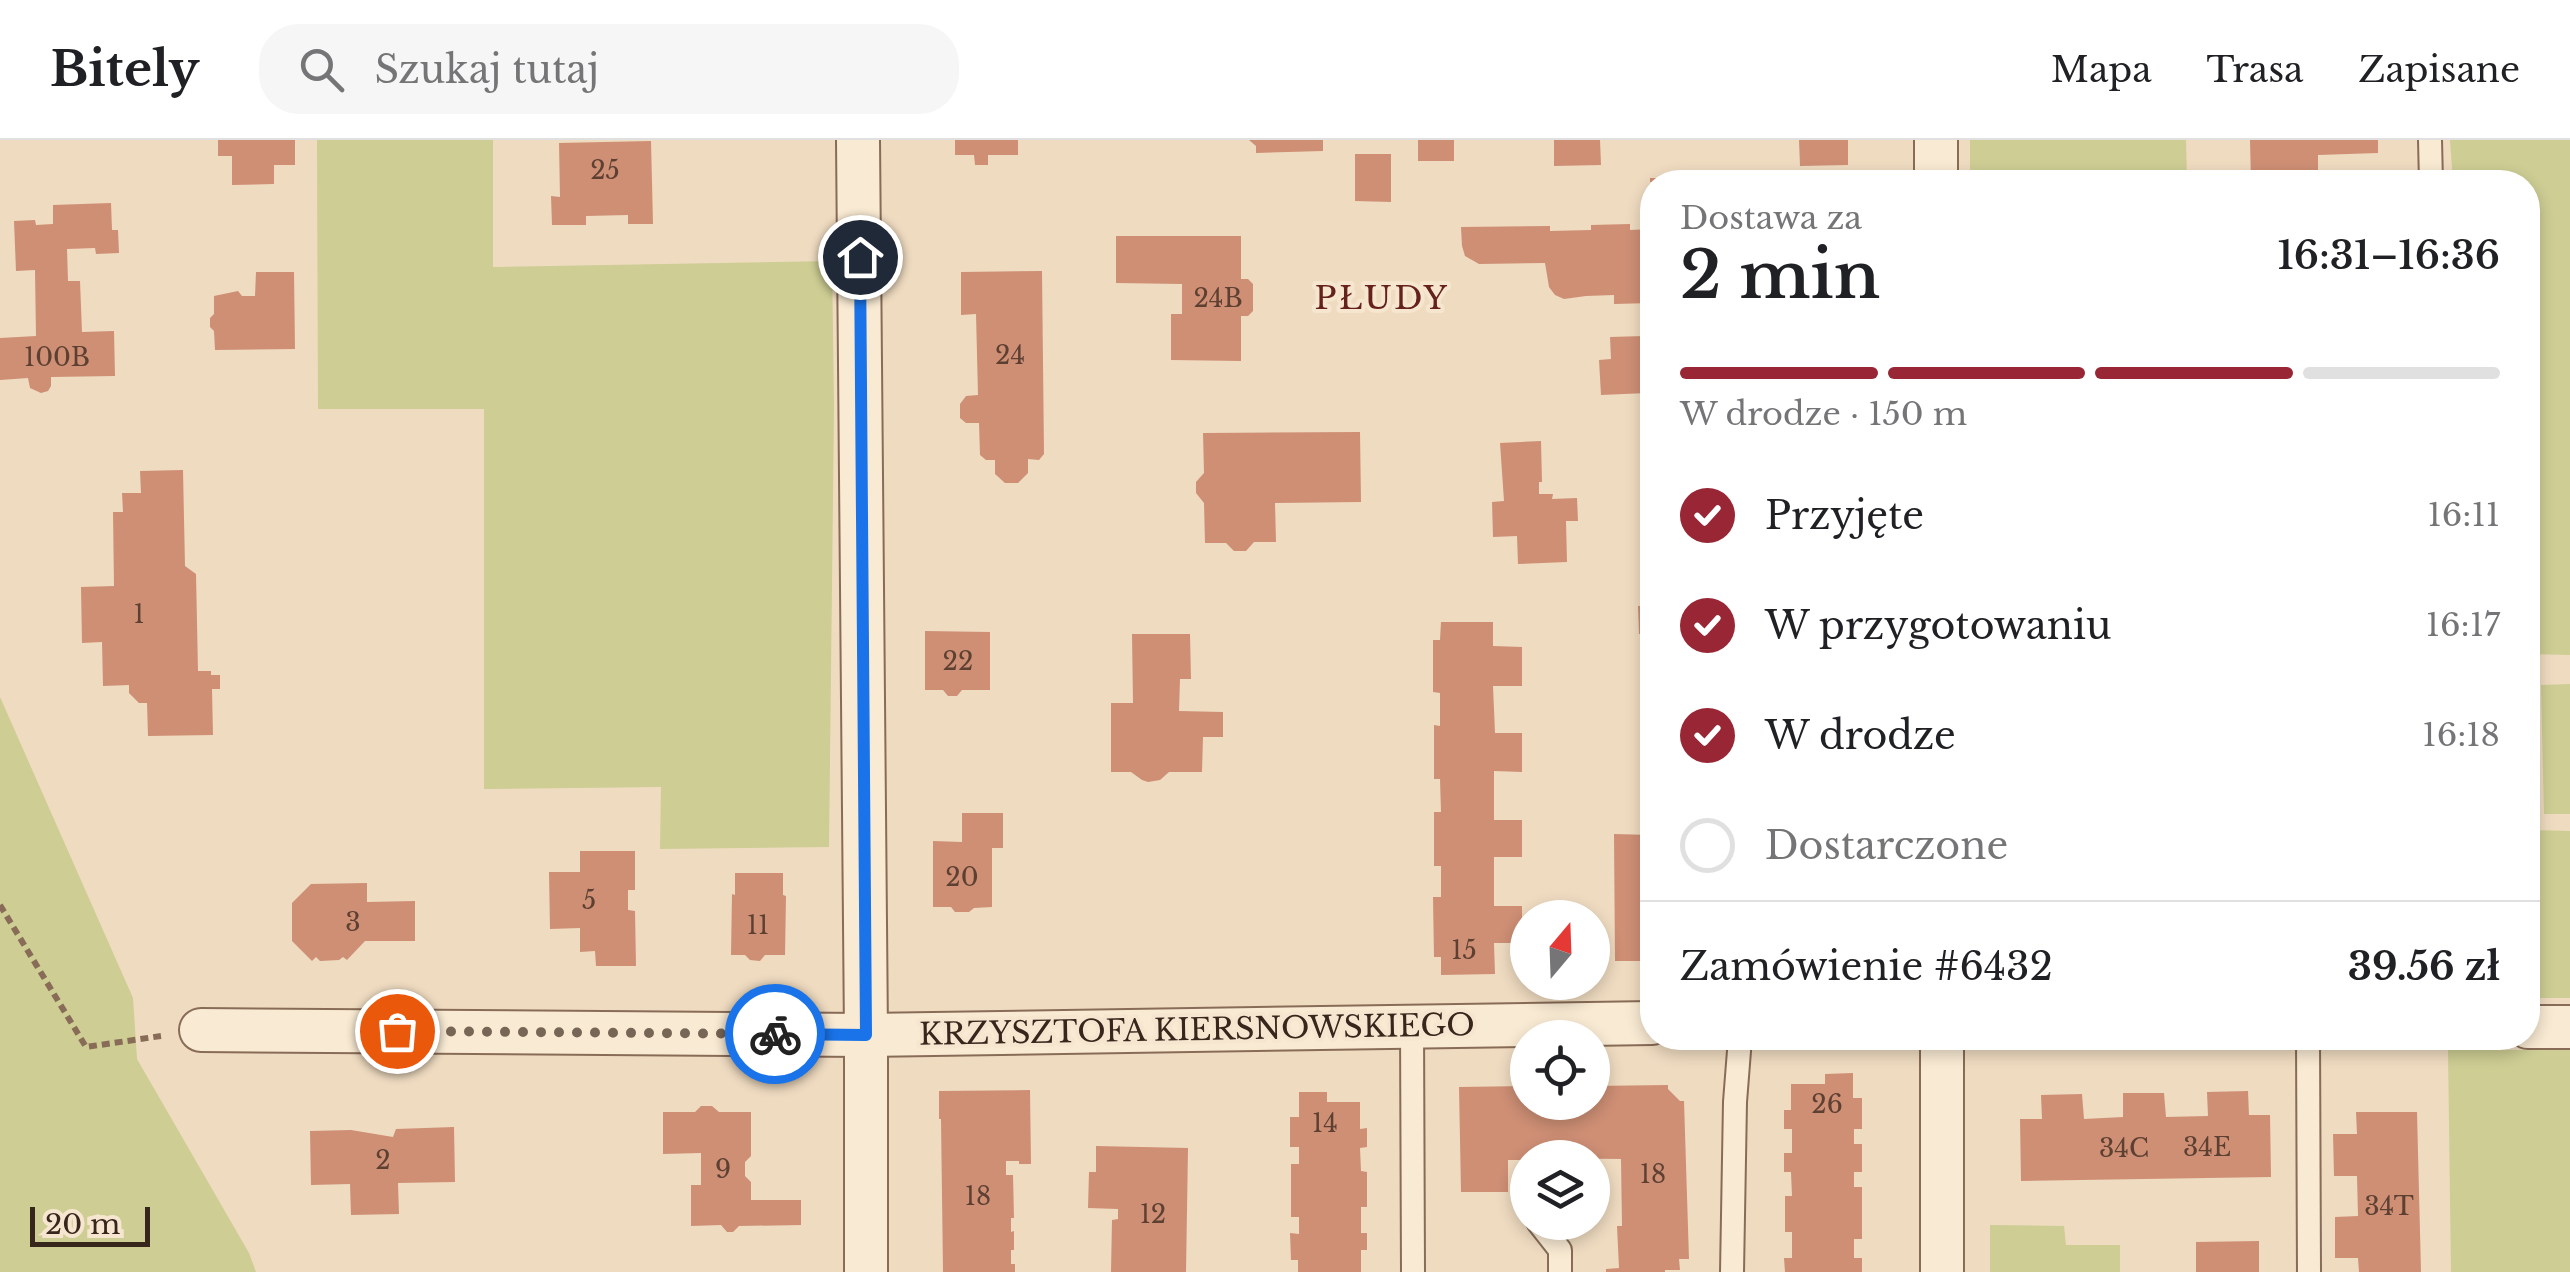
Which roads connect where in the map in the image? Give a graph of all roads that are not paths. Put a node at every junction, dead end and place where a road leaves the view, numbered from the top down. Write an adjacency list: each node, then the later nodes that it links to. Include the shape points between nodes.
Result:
1 (858, 140): 11 (street)
2 (1936, 140): 4 (street)
3 (2430, 140): 5 (lane)
4 (1936, 170)
5 (2431, 170)
6 (1640, 1023): 7 (street, KRZYSZTOFA KIERSNOWSKIEGO)
7 (1412, 1026): 11 (street, KRZYSZTOFA KIERSNOWSKIEGO); 17 (lane)
8 (2540, 1027): 9 (street)
9 (2570, 1027)
10 (202, 1030): 11 (street, KRZYSZTOFA KIERSNOWSKIEGO)
11 (866, 1035): 16 (street)
12 (1739, 1050): 19 (lane)
13 (1942, 1050): 20 (street)
14 (2308, 1050): 21 (lane)
15 (1552, 1240): 18 (lane, via 1560,1250)
16 (866, 1272)
17 (1414, 1272)
18 (1560, 1272)
19 (1732, 1272)
20 (1942, 1272)
21 (2309, 1272)

